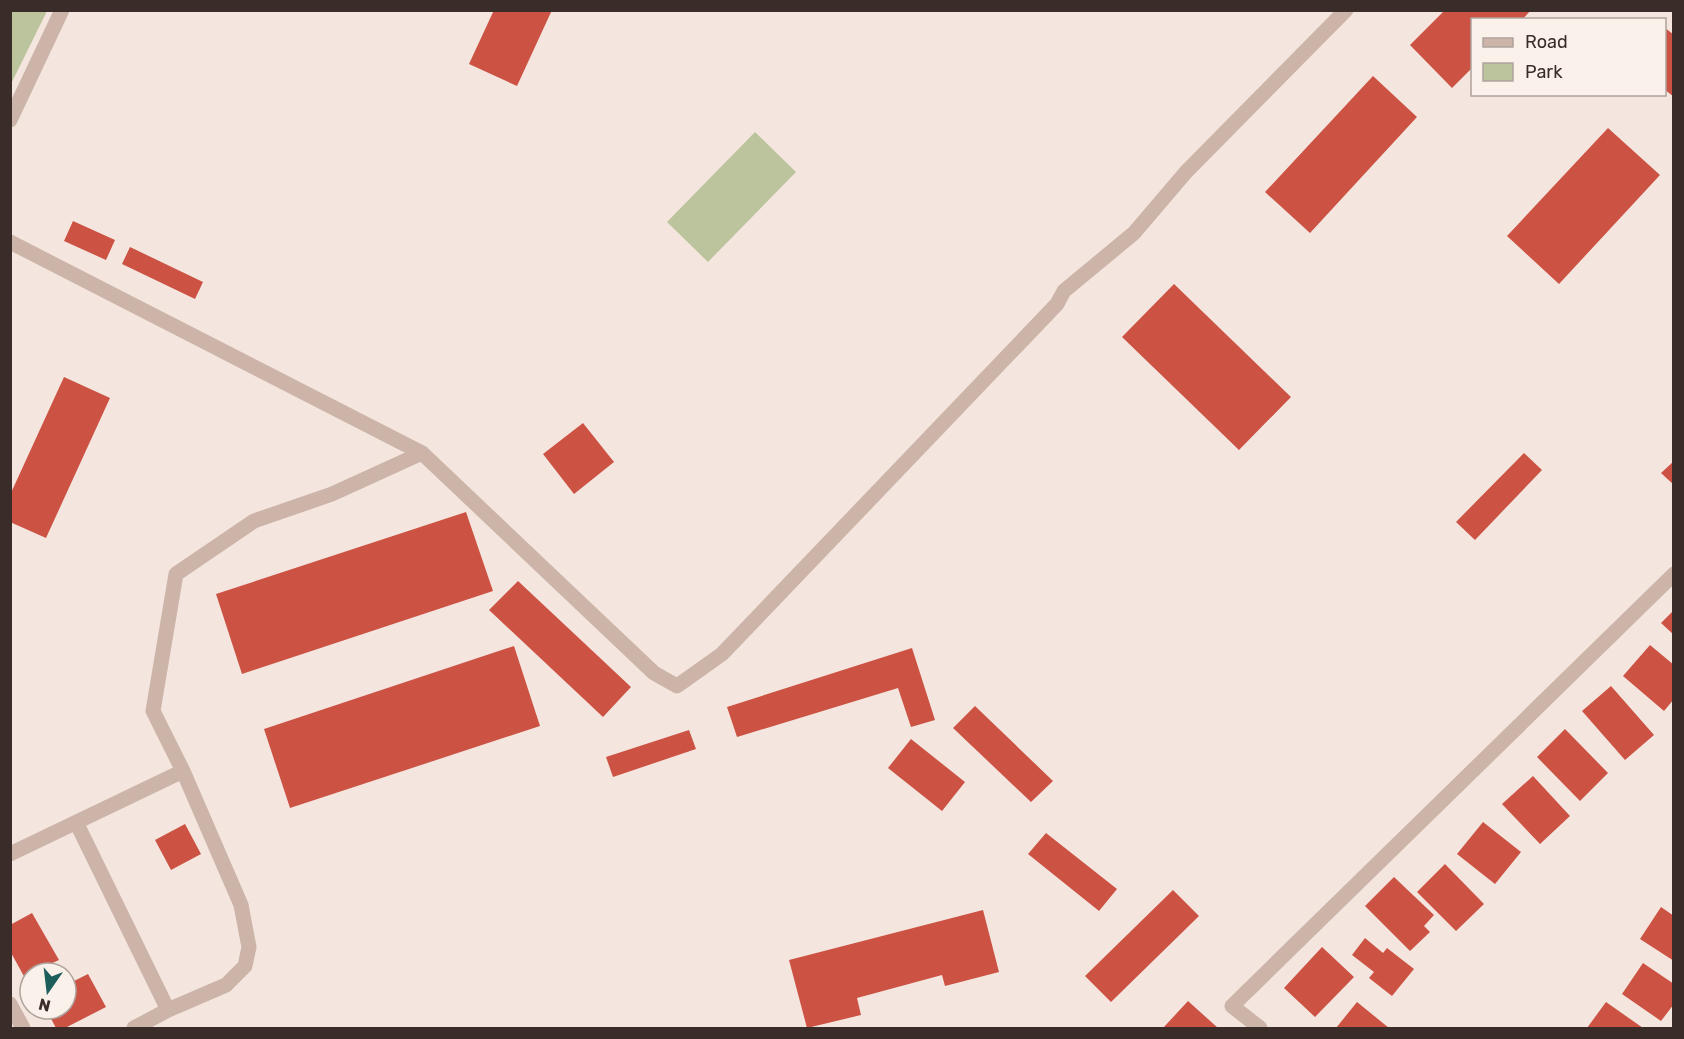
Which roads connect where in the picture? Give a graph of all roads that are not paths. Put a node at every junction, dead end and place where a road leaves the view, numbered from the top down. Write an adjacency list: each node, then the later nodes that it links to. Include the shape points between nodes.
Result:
1 (62, 10): 3 (street)
2 (1346, 10): 5 (street, via 1186,172 1134,233 1064,291 1057,304 722,654 677,686 654,673)
3 (10, 120)
4 (10, 242): 5 (street)
5 (422, 453): 7 (street, via 332,494 254,521 176,574 153,711)
6 (1674, 574): 14 (street, via 1232,1006)
7 (183, 771): 8 (street); 11 (street, via 241,905 249,947 245,966 226,985)
8 (77, 824): 9 (street); 11 (street)
9 (10, 854)
10 (10, 1004): 12 (street)
11 (168, 1010): 13 (street)
12 (23, 1029)
13 (134, 1029)
14 (1260, 1029)

